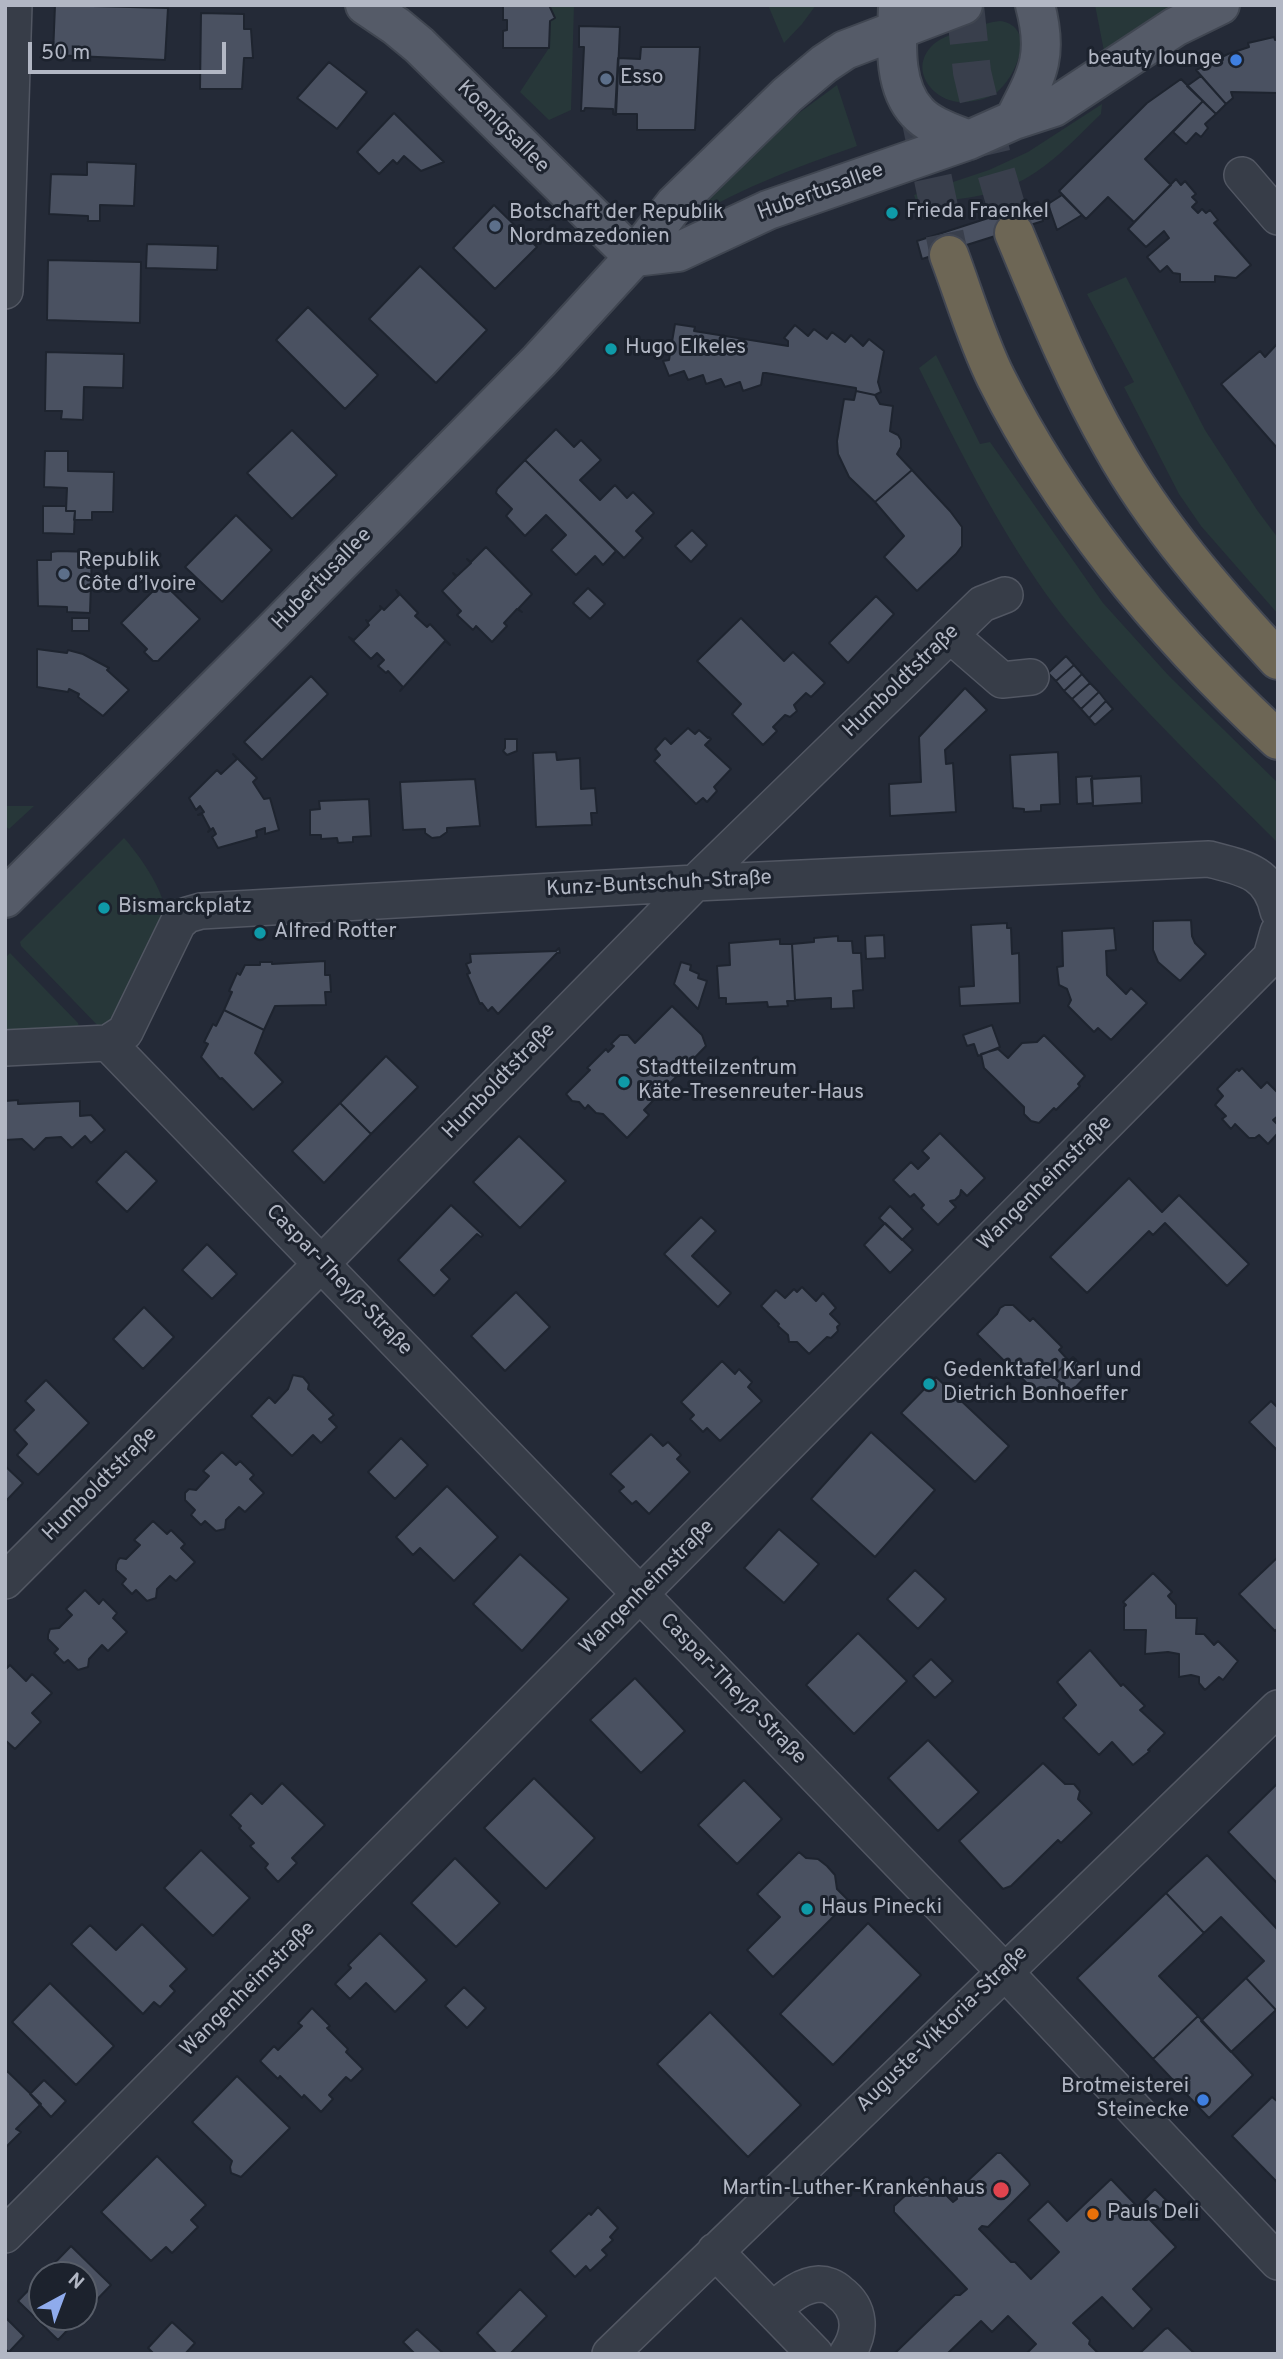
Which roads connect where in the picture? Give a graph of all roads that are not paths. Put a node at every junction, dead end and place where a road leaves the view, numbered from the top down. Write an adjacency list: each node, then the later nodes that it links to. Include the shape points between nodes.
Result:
1 (14, 5): 14 (street)
2 (963, 5): 6 (main road, Hubertusallee)
3 (1035, 5): 7 (main road, via 1042,53)
4 (1220, 5): 7 (main road, Hubertusallee, via 1175,27 1054,107)
5 (390, 12): 13 (main road, Koenigsallee)
6 (898, 17): 8 (main road, via 898,60 906,95 917,113); 13 (main road, Hubertusallee, via 824,64 787,95 675,204)
7 (1014, 120): 8 (main road, Hubertusallee)
8 (969, 140): 13 (main road, Hubertusallee, via 768,210 678,252)
9 (1242, 175): 10 (street)
10 (1278, 217)
11 (1014, 233): 17 (highway, via 1066,357 1112,447 1162,524)
12 (949, 255): 19 (highway, via 995,377 1052,478 1110,560 1175,637)
13 (635, 257): 21 (main road, Hubertusallee, via 412,491)
14 (5, 291)
15 (1005, 595): 16 (street, Humboldtstraße, via 982,604)
16 (950, 635): 18 (street, via 1002,680); 20 (street, Humboldtstraße)
17 (1278, 660)
18 (1031, 677)
19 (1278, 740)
20 (695, 883): 22 (street, Kunz-Buntschuh-Straße, via 1209,859 1249,869); 24 (street, Kunz-Buntschuh-Straße, via 192,913 178,923 125,1032); 26 (street, Humboldtstraße)
21 (5, 898)
22 (1276, 902)
23 (1278, 932): 28 (street, Wangenheimstraße, via 1271,957)
24 (108, 1043): 25 (street); 26 (street, Caspar-Theyß-Straße)
25 (5, 1048)
26 (322, 1263): 27 (street, Humboldtstraße); 28 (street, Caspar-Theyß-Straße)
27 (5, 1581)
28 (640, 1595): 30 (street, Caspar-Theyß-Straße); 31 (street, Wangenheimstraße)
29 (1278, 1708): 30 (street, Auguste-Viktoria-Straße)
30 (1004, 1971): 32 (street, Auguste-Viktoria-Straße); 33 (street, Caspar-Theyß-Straße)
31 (5, 2235)
32 (715, 2251): 34 (street); 36 (street, Auguste-Viktoria-Straße)
33 (1278, 2262)
34 (772, 2310): 35 (street); 37 (street, via 805,2287 821,2284 835,2288 854,2308 857,2321 858,2332)
35 (810, 2352)
36 (610, 2354)
37 (847, 2354)

